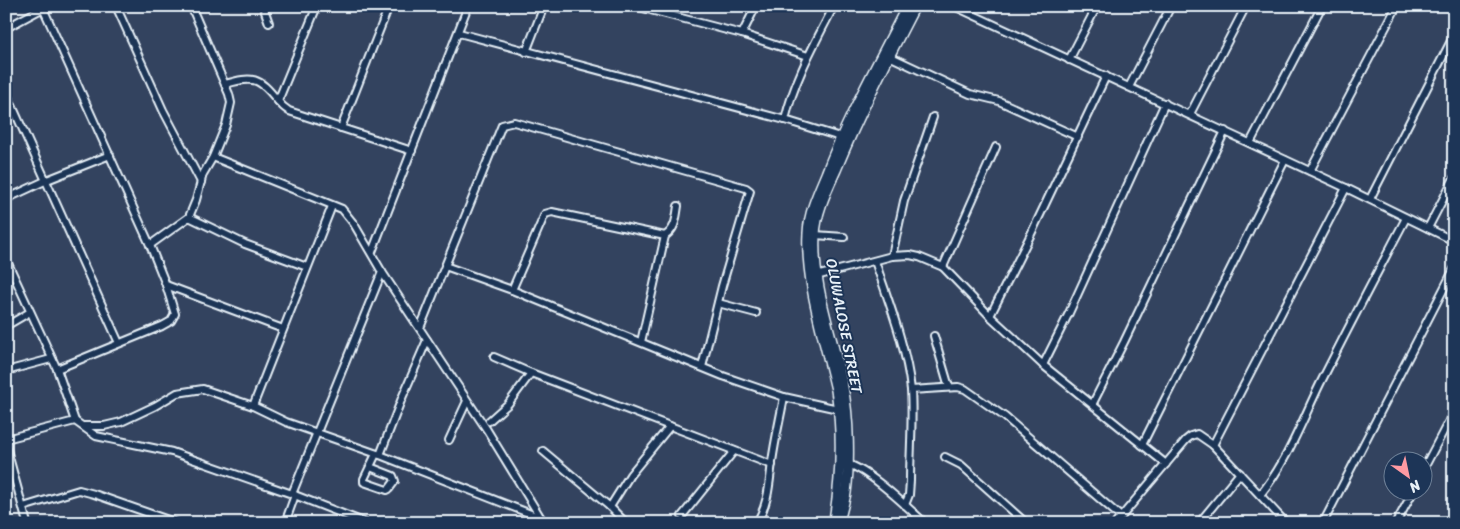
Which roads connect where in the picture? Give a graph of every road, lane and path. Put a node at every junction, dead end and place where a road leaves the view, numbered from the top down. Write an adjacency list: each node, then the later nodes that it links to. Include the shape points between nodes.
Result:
1 (116, 6): 52 (street)
2 (191, 6): 31 (street)
3 (263, 6): 20 (street)
4 (317, 6): 34 (street)
5 (390, 6): 39 (street)
6 (468, 6): 22 (street)
7 (544, 6): 26 (street)
8 (635, 6): 23 (street)
9 (756, 6): 23 (street)
10 (834, 6): 27 (street)
11 (907, 6): 24 (street, OLUWALOSE STREET)
12 (915, 6): 24 (street, OLUWALOSE STREET)
13 (954, 6): 29 (street)
14 (1097, 6): 29 (street)
15 (1171, 6): 32 (street)
16 (1246, 6): 36 (street)
17 (1322, 6): 43 (street)
18 (1397, 6): 49 (street)
19 (44, 7): 21 (street); 46 (street)
20 (269, 24)
21 (6, 28)
22 (458, 33): 26 (street); 45 (street)
23 (742, 34): 27 (street)
24 (896, 36): 28 (street, OLUWALOSE STREET); 42 (street, OLUWALOSE STREET)
25 (1454, 36): 55 (street)
26 (526, 52): 38 (street)
27 (808, 56): 38 (street)
28 (889, 56): 41 (street, via 970,94 998,101); 61 (street, OLUWALOSE STREET, via 822,202)
29 (1069, 60): 30 (street)
30 (1106, 76): 32 (street); 41 (street)
31 (225, 84): 34 (street, via 246,78 256,80); 47 (street, via 231,103 230,114)
32 (1129, 86): 35 (street)
33 (6, 92): 51 (street)
34 (278, 101): 39 (street, via 289,111)
35 (1165, 103): 36 (street); 91 (street)
36 (1190, 114): 40 (street)
37 (933, 117): 67 (street, via 904,201)
38 (785, 120): 42 (street)
39 (341, 128): 45 (street)
40 (1225, 131): 43 (street); 100 (street)
41 (1078, 136): 81 (street)
42 (840, 137): 102 (street, OLUWALOSE STREET, via 816,200 808,234 810,276)
43 (1250, 143): 48 (street)
44 (996, 147): 72 (street)
45 (412, 151): 66 (street)
46 (110, 155): 51 (street); 65 (street)
47 (213, 157): 52 (street); 56 (street)
48 (1285, 160): 49 (street); 111 (street)
49 (1310, 171): 53 (street)
50 (1454, 178): 60 (street)
51 (47, 180): 54 (street); 88 (street)
52 (201, 182): 58 (street)
53 (1346, 188): 55 (street); 112 (street)
54 (6, 199)
55 (1370, 199): 59 (street)
56 (332, 206): 66 (street, via 342,208); 71 (street)
57 (678, 206): 62 (street, via 672,232)
58 (189, 217): 65 (street); 71 (street, via 245,244)
59 (1406, 218): 60 (street); 124 (street, via 1290,446)
60 (1428, 228): 64 (street)
61 (815, 235): 63 (street); 75 (street, OLUWALOSE STREET)
62 (665, 236): 77 (street, via 548,212); 87 (street)
63 (844, 237)
64 (1454, 241)
65 (150, 245): 76 (street)
66 (372, 252): 74 (street)
67 (892, 256): 69 (street); 72 (street, via 910,255)
68 (6, 259): 79 (street)
69 (875, 261): 75 (street); 97 (street, via 895,321)
70 (445, 266): 77 (street); 78 (street, via 502,125 514,122 748,189); 83 (street)
71 (307, 267): 84 (street)
72 (943, 267): 81 (street)
73 (1454, 269): 145 (street)
74 (382, 272): 83 (street); 108 (street)
75 (816, 276): 119 (street, OLUWALOSE STREET, via 843,387)
76 (166, 285): 84 (street); 88 (street, via 175,314 171,321)
77 (512, 290): 87 (street)
78 (718, 302): 80 (street); 92 (street)
79 (30, 312): 82 (street); 90 (street)
80 (756, 313)
81 (990, 316): 91 (street)
82 (6, 326)
83 (420, 328): 86 (street)
84 (283, 329): 101 (street)
85 (934, 336): 96 (street)
86 (427, 340): 99 (street); 117 (street)
87 (641, 342): 92 (street)
88 (119, 343): 93 (street)
89 (494, 357): 95 (street)
90 (51, 359): 93 (street); 94 (street)
91 (1043, 365): 100 (street)
92 (702, 367): 98 (street)
93 (58, 369): 104 (street)
94 (6, 371)
95 (531, 373): 105 (street, via 508,404); 107 (street)
96 (949, 387): 97 (street); 131 (street, via 961,387 1005,417)
97 (911, 390): 127 (street, via 910,481)
98 (784, 397): 102 (street); 121 (street)
99 (467, 401): 110 (street); 132 (street)
100 (1093, 404): 111 (street)
101 (253, 406): 106 (street, via 203,389 177,393 121,422); 108 (street)
102 (838, 409): 140 (street, OLUWALOSE STREET, via 841,463)
103 (1454, 411): 116 (street)
104 (76, 421): 106 (street); 109 (street)
105 (489, 421)
106 (84, 426): 125 (street, via 104,439 172,452)
107 (670, 426): 115 (street); 128 (street, via 630,475)
108 (316, 433): 117 (street); 125 (street)
109 (6, 439)
110 (449, 440)
111 (1142, 445): 120 (street)
112 (1213, 445): 120 (street, via 1197,434 1191,436); 123 (street)
113 (6, 446): 129 (street)
114 (543, 451): 128 (street)
115 (734, 451): 121 (street); 130 (street)
116 (1432, 453)
117 (378, 454): 122 (street); 132 (street)
118 (945, 457): 143 (street, via 961,465)
119 (848, 464): 127 (street, via 867,474); 141 (street, OLUWALOSE STREET, via 846,494)
120 (1166, 464): 131 (street)
121 (772, 465): 139 (street, via 770,487)
122 (370, 467): 122 (street, via 364,482 390,489 394,476)
123 (1240, 473): 124 (street); 144 (street)
124 (1260, 494): 133 (street)
125 (293, 495): 136 (street); 137 (street)
126 (1408, 502): 146 (street)
127 (905, 505): 142 (street)
128 (610, 506): 138 (street)
129 (22, 507): 134 (street); 135 (street, via 78,490)
130 (682, 516)
131 (1118, 520)
132 (542, 521)
133 (1283, 522)
134 (27, 523)
135 (177, 523)
136 (285, 523)
137 (366, 523)
138 (626, 523)
139 (757, 523)
140 (833, 523)
141 (839, 523)
142 (925, 523)
143 (1026, 523)
144 (1199, 523)
145 (1323, 523)
146 (1396, 523)

